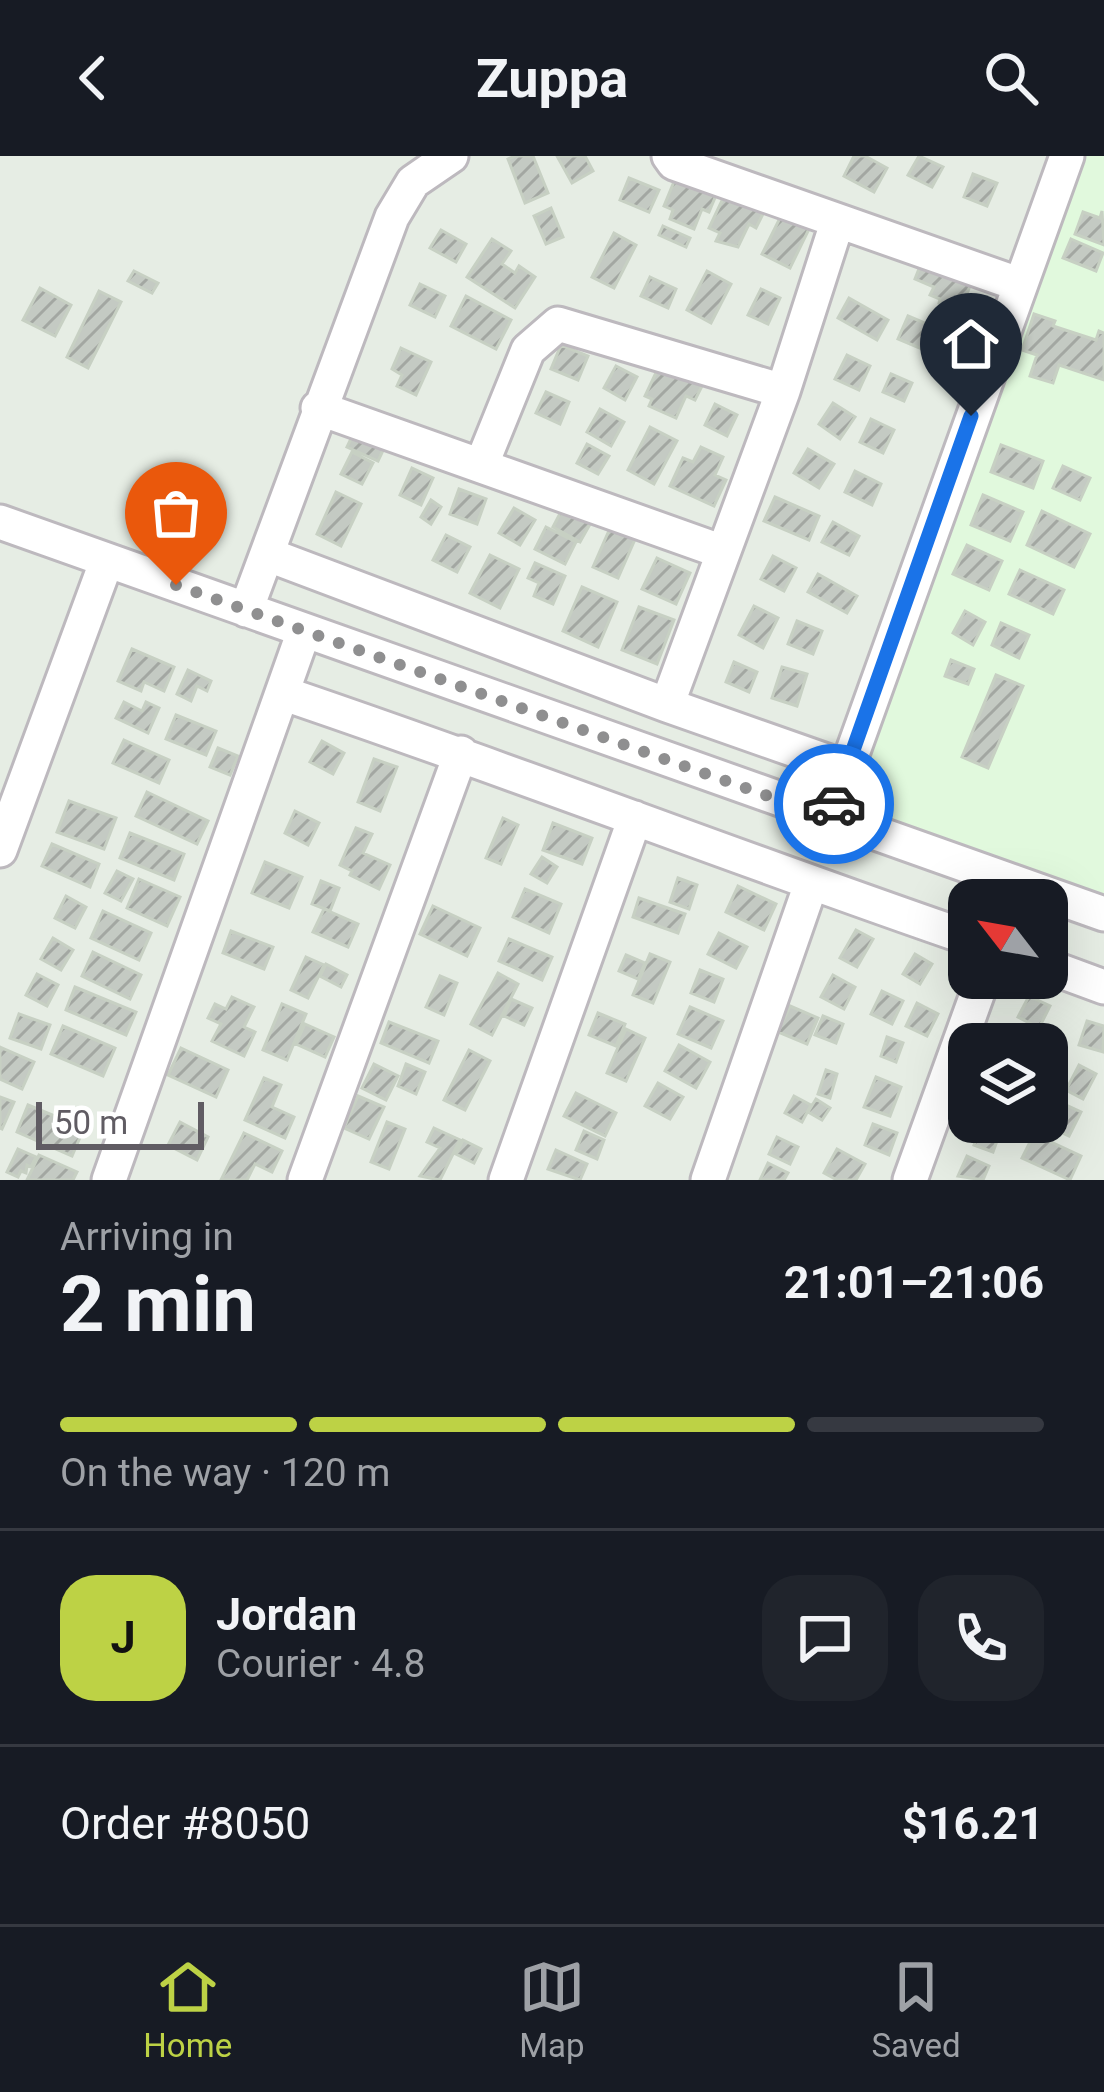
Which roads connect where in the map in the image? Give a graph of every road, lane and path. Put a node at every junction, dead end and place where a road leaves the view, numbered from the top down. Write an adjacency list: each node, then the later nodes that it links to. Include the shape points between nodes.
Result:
1 (452, 156): 7 (street, via 412,182 392,217)
2 (669, 156): 4 (street)
3 (1067, 156): 5 (street)
4 (837, 223): 5 (street); 6 (street)
5 (1018, 284): 18 (street)
6 (783, 392): 8 (street, via 558,323 528,350); 10 (street)
7 (318, 408): 8 (street); 11 (street)
8 (481, 466): 10 (street)
9 (0, 523): 12 (street)
10 (723, 551): 16 (street)
11 (269, 555): 13 (street); 16 (street)
12 (106, 560): 13 (street); 21 (street)
13 (246, 610): 14 (street)
14 (304, 631): 15 (street); 20 (street)
15 (282, 693): 17 (street); 28 (street)
16 (667, 705): 18 (street)
17 (461, 753): 19 (street); 29 (street)
18 (846, 768): 20 (street)
19 (635, 818): 22 (street); 30 (street)
20 (830, 818): 23 (street)
21 (0, 850)
22 (811, 884): 24 (street); 31 (street)
23 (1104, 914)
24 (948, 931)
25 (1068, 974): 26 (street)
26 (1104, 987)
27 (975, 999): 32 (street)
28 (109, 1180)
29 (305, 1180)
30 (506, 1180)
31 (708, 1180)
32 (910, 1180)

